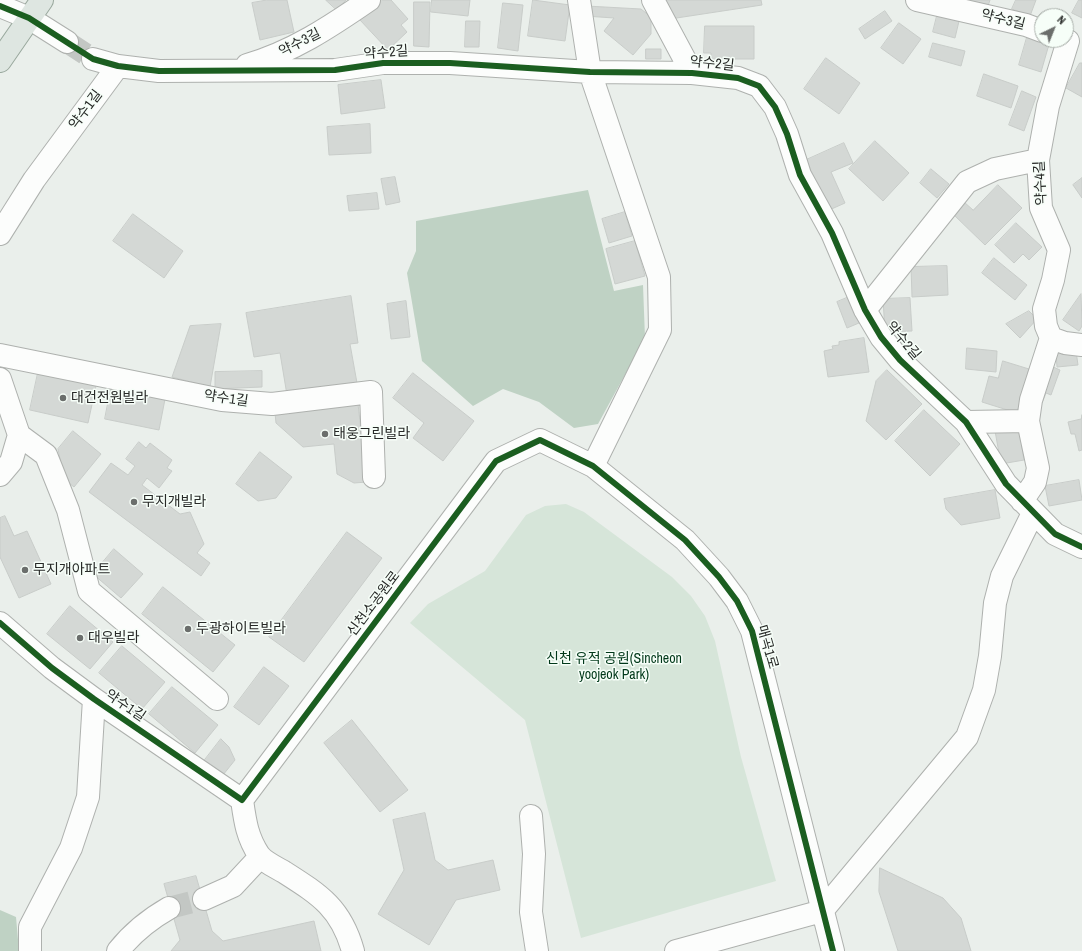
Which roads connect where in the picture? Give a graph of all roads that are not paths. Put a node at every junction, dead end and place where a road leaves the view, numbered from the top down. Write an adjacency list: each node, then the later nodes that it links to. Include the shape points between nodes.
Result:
1 (42, 0): 7 (main road)
2 (369, 0): 14 (street, 약수3길, via 323,32 290,49 264,60)
3 (579, 0): 15 (street)
4 (653, 0): 16 (street)
5 (917, 0): 8 (street, 약수3길)
6 (0, 6): 7 (street)
7 (29, 18): 9 (street); 12 (main road)
8 (1034, 28)
9 (67, 42)
10 (1070, 48): 17 (street, 약수4길, via 1048,106)
11 (93, 59): 13 (street, 약수2길)
12 (0, 61)
13 (118, 66): 14 (street, 약수2길, via 159,71); 18 (street, 약수1길, via 34,180)
14 (224, 71): 15 (street, 약수2길, via 335,70 383,63 450,63)
15 (590, 72): 16 (street, 약수2길); 28 (street, via 659,277 660,330)
16 (692, 73): 19 (street, 약수2길, via 738,78 759,86 775,107 800,175 832,233)
17 (1038, 160): 19 (street, via 995,169 967,182); 20 (street, 약수4길, via 1041,208 1059,250 1044,309 1046,326)
18 (0, 234)
19 (865, 310): 25 (street, 약수2길, via 881,337 900,360)
20 (1051, 338): 21 (street); 24 (street, via 1031,400)
21 (1082, 345)
22 (0, 355): 30 (street, 약수1길, via 222,400 272,404 371,392)
23 (0, 379): 26 (street)
24 (1028, 421): 25 (street); 31 (street, via 1038,468)
25 (966, 422): 31 (street, 약수2길, via 1006,484)
26 (19, 435): 29 (street, via 11,462); 35 (street, via 46,455 68,510 89,591)
27 (540, 440): 28 (street, 매곡1로); 36 (street, 신천소공원로, via 496,461)
28 (593, 466): 41 (street, 매곡1로, via 685,540 738,602 752,632)
29 (0, 475)
30 (374, 477)
31 (1027, 507): 32 (street, 약수2길, via 1055,534); 41 (street, via 1002,576 995,603 984,690 967,737)
32 (1082, 547)
33 (0, 623): 34 (street, 약수1길, via 52,668)
34 (94, 699): 36 (street, 약수1길); 43 (street, 약수1길, via 88,797 71,848 30,927)
35 (217, 699)
36 (242, 800): 38 (street, via 246,830)
37 (531, 816): 46 (street, via 534,854 531,912)
38 (260, 857): 39 (street, via 233,886); 45 (street, via 311,890 336,912 349,936)
39 (204, 898)
40 (169, 908): 44 (street, via 146,921)
41 (822, 911): 42 (street); 48 (street, 매곡1로)
42 (730, 944): 47 (street)
43 (30, 951)
44 (118, 951)
45 (353, 951)
46 (537, 951)
47 (676, 951)
48 (833, 951)

